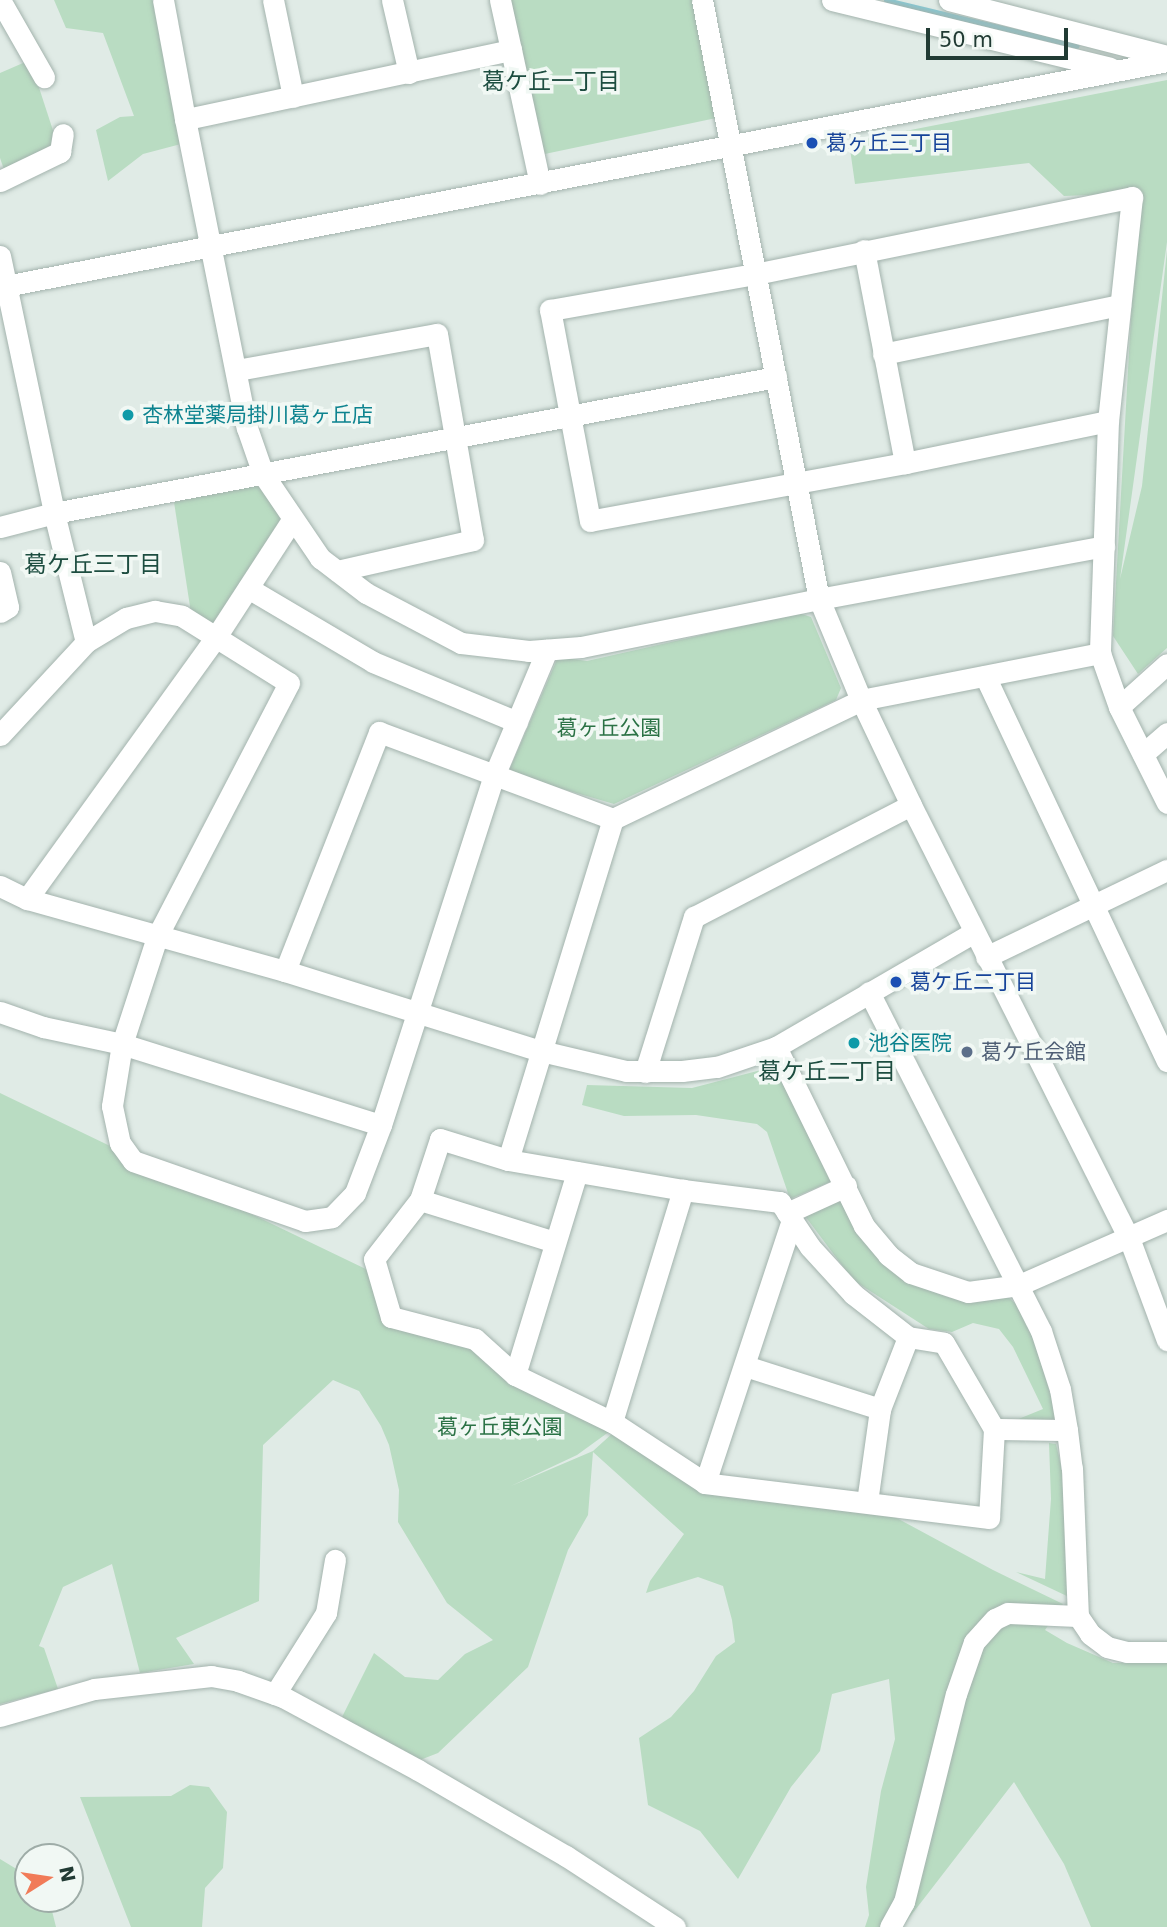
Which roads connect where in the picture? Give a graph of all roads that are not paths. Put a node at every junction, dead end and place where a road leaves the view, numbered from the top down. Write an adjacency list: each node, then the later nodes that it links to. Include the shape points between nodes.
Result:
1 (0, 0): 13 (street)
2 (163, 0): 15 (street)
3 (273, 0): 14 (street)
4 (393, 0): 12 (street)
5 (500, 0): 9 (street)
6 (702, 0): 17 (street)
7 (832, 0): 11 (street)
8 (949, 0): 10 (street)
9 (511, 50): 12 (street); 19 (street)
10 (1167, 59): 11 (street)
11 (1115, 70): 17 (street)
12 (409, 74): 14 (street)
13 (44, 77)
14 (293, 97): 15 (street)
15 (185, 119): 20 (street)
16 (63, 134): 18 (street, via 60,152)
17 (731, 146): 19 (street); 23 (street)
18 (0, 181)
19 (540, 184): 20 (street)
20 (209, 246): 24 (street); 27 (street)
21 (864, 250): 23 (street); 25 (street, via 1132,197); 26 (street)
22 (0, 256): 24 (street)
23 (755, 274): 28 (street); 29 (street, via 550,310)
24 (3, 287): 35 (street)
25 (1120, 305): 26 (street); 30 (street)
26 (883, 354): 32 (street)
27 (237, 370): 31 (street, via 437,334); 33 (street, via 247,428)
28 (776, 377): 29 (street); 34 (street)
29 (571, 417): 31 (street); 34 (street, via 590,521)
30 (1108, 421): 32 (street); 38 (street)
31 (454, 440): 33 (street); 39 (street, via 473,540)
32 (905, 463): 34 (street)
33 (263, 474): 35 (street); 36 (street)
34 (796, 482): 42 (street)
35 (54, 513): 37 (street); 45 (street)
36 (292, 520): 39 (street, via 320,558); 41 (street)
37 (0, 527)
38 (1104, 546): 42 (street); 47 (street)
39 (337, 571): 46 (street, via 366,593 461,643)
40 (0, 572): 43 (street, via 8,607)
41 (248, 588): 44 (street); 52 (street, via 373,662)
42 (819, 598): 46 (street); 50 (street)
43 (0, 612)
44 (216, 637): 45 (street, via 182,616 155,611 126,618); 62 (street); 65 (street, via 289,682)
45 (86, 642): 54 (street)
46 (547, 650): 52 (street)
47 (1100, 653): 49 (street); 51 (street)
48 (1167, 664): 51 (street)
49 (985, 676): 50 (street); 63 (street)
50 (861, 701): 58 (street); 59 (street)
51 (1119, 707): 55 (street)
52 (517, 722): 56 (street)
53 (1167, 733): 55 (street)
54 (0, 735)
55 (1143, 754): 57 (street)
56 (494, 776): 59 (street); 67 (street, via 379,732); 70 (street)
57 (1167, 803)
58 (911, 805): 64 (street); 75 (street, via 694,917)
59 (613, 819): 73 (street)
60 (1167, 870): 63 (street)
61 (0, 886): 62 (street)
62 (27, 899): 65 (street)
63 (1094, 906): 66 (street); 74 (street)
64 (973, 933): 66 (street); 68 (street)
65 (157, 937): 67 (street); 71 (street)
66 (986, 957): 84 (street)
67 (285, 971): 70 (street)
68 (869, 992): 72 (street); 86 (street)
69 (0, 1012): 71 (street, via 43,1027)
70 (416, 1012): 73 (street); 76 (street)
71 (122, 1044): 76 (street); 76 (street, via 112,1106 120,1143 133,1161 305,1222 332,1217 355,1193)
72 (776, 1047): 75 (street, via 717,1067); 79 (street)
73 (541, 1051): 75 (street); 77 (street)
74 (1167, 1061)
75 (645, 1072)
76 (381, 1125)
77 (508, 1160): 78 (street); 81 (street, via 440,1139)
78 (577, 1172): 80 (street); 85 (street)
79 (846, 1186): 82 (street); 86 (street, via 864,1226 888,1255 911,1273 968,1292)
80 (683, 1190): 82 (street, via 780,1202); 92 (street)
81 (421, 1200): 85 (street); 90 (street, via 374,1259 391,1317 475,1339)
82 (790, 1216): 87 (street, via 810,1247 853,1294); 89 (street)
83 (1167, 1220): 84 (street)
84 (1129, 1238): 86 (street); 88 (street)
85 (555, 1242): 90 (street)
86 (1019, 1286): 94 (street, via 1041,1331)
87 (908, 1337): 91 (street); 93 (street, via 944,1343)
88 (1167, 1340)
89 (745, 1366): 91 (street); 95 (street)
90 (515, 1375): 92 (street)
91 (880, 1409): 96 (street)
92 (612, 1422): 95 (street)
93 (994, 1429): 94 (street); 96 (street, via 989,1518)
94 (1067, 1430): 98 (street)
95 (705, 1483): 96 (street)
96 (867, 1502)
97 (335, 1560): 100 (street, via 326,1613)
98 (1078, 1616): 99 (street, via 1090,1634 1107,1647); 103 (street, via 1008,1613 995,1619 974,1642 956,1694 904,1902)
99 (1167, 1652)
100 (275, 1694): 101 (street, via 211,1676 94,1689); 102 (street, via 441,1783)
101 (0, 1716)
102 (675, 1927)
103 (890, 1927)

